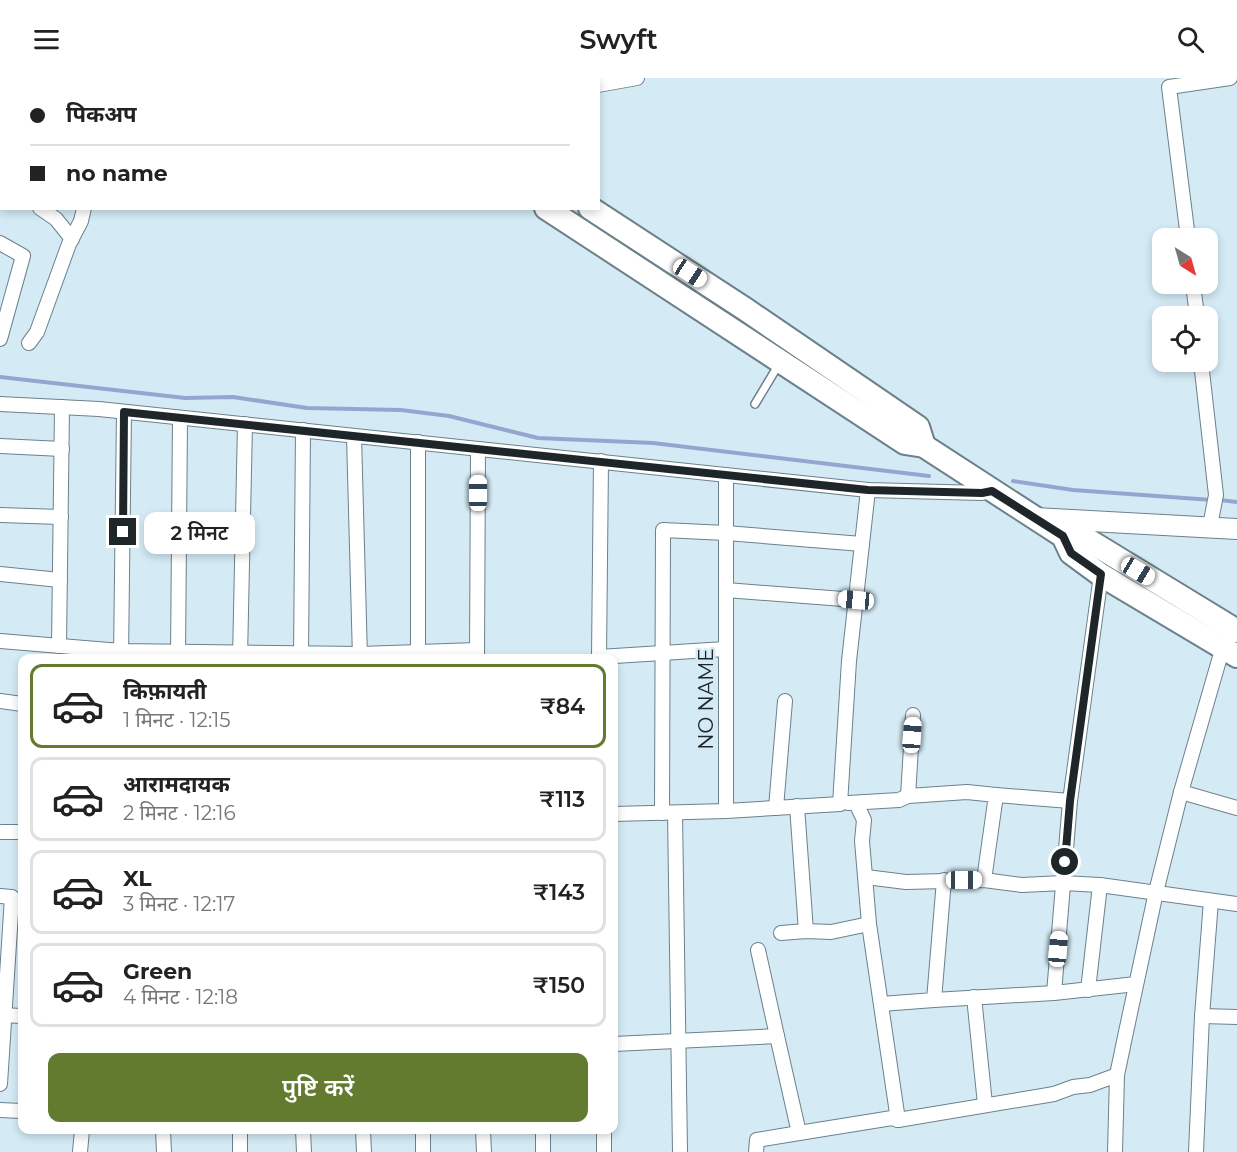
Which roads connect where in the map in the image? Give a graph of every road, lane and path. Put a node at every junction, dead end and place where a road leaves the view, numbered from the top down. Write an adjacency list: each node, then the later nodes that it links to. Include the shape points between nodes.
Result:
1 (637, 78): 3 (street)
2 (1230, 78): 8 (street, via 1169,87)
3 (600, 85)
4 (43, 210): 10 (street)
5 (84, 210): 10 (street)
6 (549, 210): 9 (main road)
7 (594, 211): 9 (main road); 13 (main road)
8 (1187, 228)
9 (585, 233): 15 (main road)
10 (72, 239): 14 (street, via 38,332)
11 (0, 243): 12 (street, via 24,256)
12 (0, 339)
13 (792, 341): 15 (lane); 27 (main road, via 918,427)
14 (29, 344)
15 (780, 362): 18 (lane); 27 (main road, via 905,443)
16 (1203, 372): 37 (street, via 1216,495)
17 (0, 404): 19 (street)
18 (755, 404)
19 (62, 407): 20 (street); 29 (street)
20 (124, 412): 21 (street); 53 (street)
21 (180, 418): 22 (street); 54 (street)
22 (245, 424): 23 (street); 55 (street)
23 (303, 430): 24 (street); 56 (street)
24 (354, 436): 25 (street); 57 (street)
25 (418, 442): 28 (street); 58 (street)
26 (0, 446): 29 (street)
27 (924, 446): 33 (main road)
28 (478, 448): 30 (street); 59 (street)
29 (62, 449): 35 (street)
30 (601, 461): 31 (street); 60 (street)
31 (726, 474): 32 (street); 39 (street, NO NAME)
32 (868, 490): 33 (street); 41 (street)
33 (992, 491): 36 (main road)
34 (0, 515): 35 (street)
35 (61, 517): 44 (street)
36 (1035, 518): 37 (street); 40 (main road)
37 (1210, 526): 38 (street)
38 (1237, 529)
39 (726, 532): 41 (street); 45 (street, NO NAME); 51 (street, via 663,530)
40 (1063, 536): 43 (main road, via 1071,553); 47 (main road, via 1083,537)
41 (862, 544): 46 (street)
42 (0, 574): 44 (street)
43 (1101, 574): 47 (main road); 69 (street)
44 (60, 580): 49 (street)
45 (726, 590): 46 (street); 50 (street, NO NAME)
46 (856, 600): 71 (street)
47 (1232, 640): 66 (street)
48 (0, 641): 49 (street)
49 (59, 646): 52 (street)
50 (726, 649): 51 (street); 75 (street, NO NAME)
51 (664, 653): 61 (street); 76 (street)
52 (114, 654)
53 (121, 654)
54 (178, 654)
55 (240, 654)
56 (301, 654)
57 (360, 654)
58 (418, 654)
59 (477, 654)
60 (599, 654)
61 (618, 657)
62 (0, 701): 64 (street)
63 (785, 701): 73 (street)
64 (18, 703)
65 (913, 715): 68 (street)
66 (1181, 792): 74 (street); 85 (street)
67 (996, 795): 68 (street, via 967,792); 69 (street); 82 (street)
68 (908, 796): 70 (street)
69 (1070, 801): 83 (street)
70 (855, 803): 71 (street); 80 (street, via 864,820)
71 (840, 804): 72 (street)
72 (797, 806): 73 (street); 90 (street)
73 (776, 808): 75 (street)
74 (1237, 808)
75 (726, 811): 76 (street)
76 (669, 813): 77 (street); 104 (street)
77 (618, 814)
78 (2, 832): 79 (street)
79 (18, 832)
80 (866, 877): 81 (street, via 906,882); 89 (street)
81 (944, 880): 82 (street); 97 (street)
82 (984, 880): 83 (street, via 1022,885)
83 (1063, 883): 84 (street); 95 (street)
84 (1100, 885): 85 (street); 94 (street)
85 (1156, 892): 87 (street); 93 (street)
86 (12, 897): 99 (street)
87 (1210, 901): 88 (street); 101 (street)
88 (1237, 904)
89 (869, 924): 90 (street, via 831,932); 98 (street)
90 (806, 931): 91 (street)
91 (782, 933)
92 (758, 950): 103 (street)
93 (1136, 984): 94 (street); 106 (street)
94 (1088, 990): 95 (street)
95 (1054, 993): 96 (street)
96 (974, 997): 97 (street); 108 (street)
97 (934, 1000): 98 (street)
98 (881, 1004): 111 (street)
99 (2, 1015): 100 (street); 107 (street)
100 (18, 1016)
101 (1202, 1016): 102 (street); 134 (street)
102 (1237, 1017)
103 (777, 1036): 104 (street); 112 (street)
104 (678, 1041): 105 (street); 131 (street)
105 (618, 1044)
106 (1117, 1075): 108 (street, via 1054,1094); 133 (street)
107 (0, 1084)
108 (985, 1104): 111 (street)
109 (0, 1110): 110 (street)
110 (18, 1111)
111 (898, 1120): 112 (street)
112 (799, 1133): 132 (street, via 757,1140)
113 (82, 1134): 122 (street)
114 (163, 1134): 123 (street)
115 (240, 1134): 124 (street)
116 (303, 1134): 125 (street)
117 (363, 1134): 126 (street)
118 (423, 1134): 127 (street)
119 (483, 1134): 128 (street)
120 (543, 1134): 129 (street)
121 (604, 1134): 130 (street)
122 (80, 1152)
123 (164, 1152)
124 (240, 1152)
125 (304, 1152)
126 (364, 1152)
127 (423, 1152)
128 (484, 1152)
129 (543, 1152)
130 (604, 1152)
131 (680, 1152)
132 (756, 1152)
133 (1115, 1152)
134 (1196, 1152)

